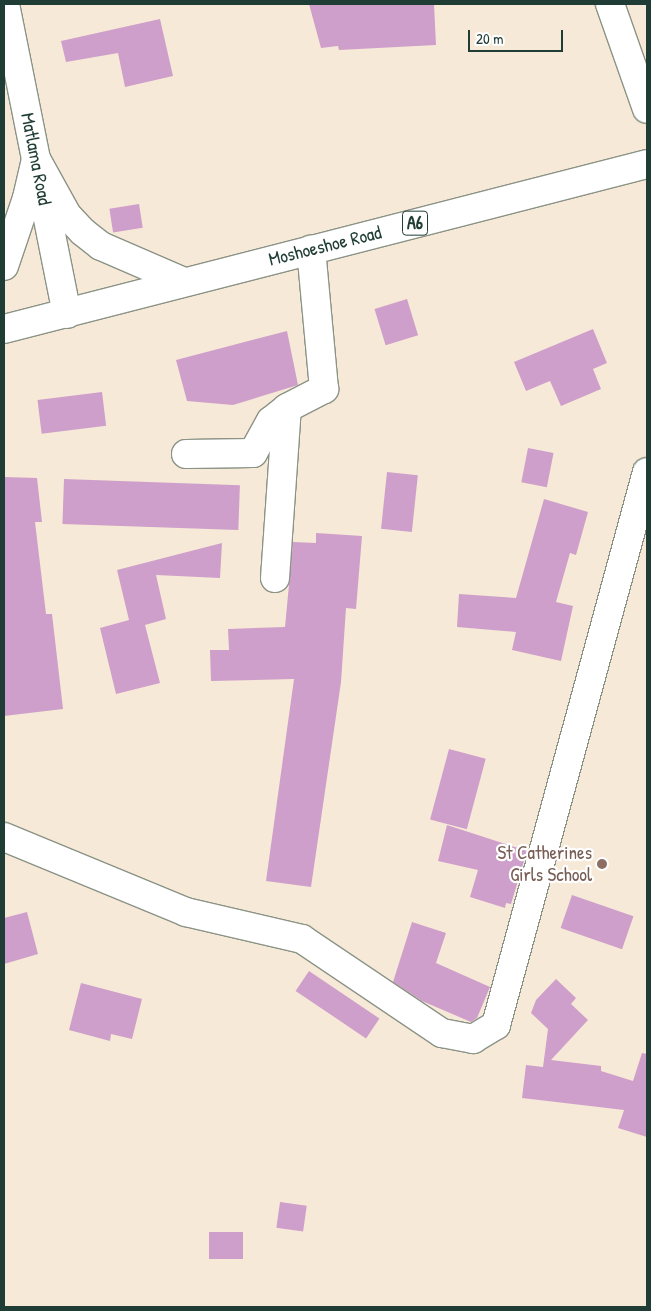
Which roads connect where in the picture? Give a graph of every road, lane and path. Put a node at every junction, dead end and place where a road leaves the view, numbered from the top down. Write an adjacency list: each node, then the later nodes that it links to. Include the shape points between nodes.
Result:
1 (610, 4): 3 (street)
2 (6, 12): 4 (street, Matlama Road)
3 (647, 109)
4 (36, 159): 7 (street, via 27,198); 8 (street, via 67,215 83,232 101,246); 9 (street, Matlama Road)
5 (647, 164): 6 (street, Moshoeshoe Road / A6)
6 (311, 250): 8 (street, Moshoeshoe Road / A6); 11 (street, via 324,389)
7 (4, 266)
8 (184, 282): 9 (street, Moshoeshoe Road / A6)
9 (67, 314): 10 (street, Moshoeshoe Road / A6)
10 (4, 329)
11 (287, 408): 12 (street, via 271,421 253,453); 14 (street)
12 (186, 454)
13 (647, 472): 15 (street, via 496,1025 473,1039 442,1032 302,939 186,912)
14 (275, 578)
15 (4, 837)

